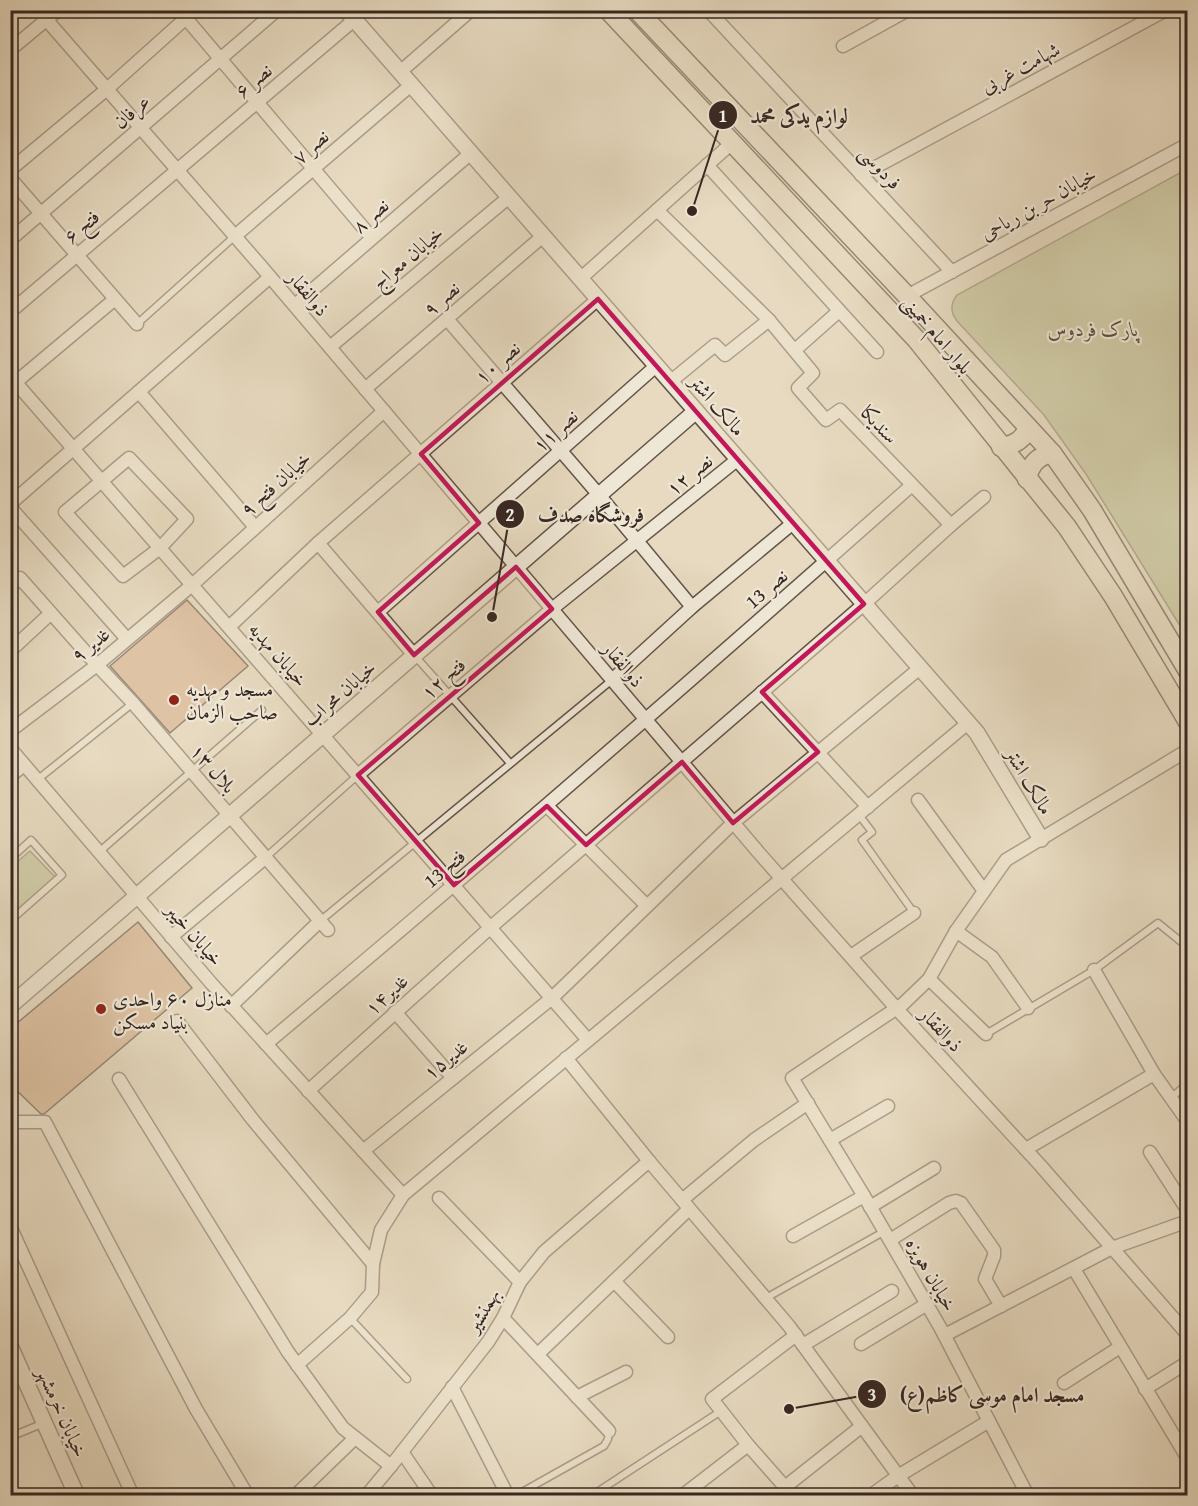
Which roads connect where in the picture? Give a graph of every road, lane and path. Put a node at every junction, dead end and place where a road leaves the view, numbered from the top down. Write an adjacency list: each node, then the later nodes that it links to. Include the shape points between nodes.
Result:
1 (38, 10): 12 (street, ذوالفقار)
2 (58, 10): 12 (street)
3 (277, 10): 15 (street, عرفان)
4 (471, 10): 16 (street)
5 (608, 10): 21 (main road, بلوار امام خمینی)
6 (637, 10): 41 (main road, بلوار امام خمینی)
7 (708, 10): 28 (street, فردوسی)
8 (908, 10): 13 (street)
9 (1166, 10): 28 (street, شهامت غربی)
10 (187, 13): 15 (street); 18 (street)
11 (350, 15): 16 (street, مالک اشتر); 19 (street, نصر ۶)
12 (47, 20): 14 (street); 18 (street, ذوالفقار)
13 (843, 46)
14 (10, 50)
15 (221, 59): 19 (street); 20 (street, عرفان)
16 (400, 72): 17 (street, مالک اشتر)
17 (411, 85): 23 (street, مالک اشتر); 25 (street, نصر ۷)
18 (107, 89): 20 (street, ذوالفقار); 26 (street)
19 (257, 102): 25 (street); 27 (street, نصر ۶)
20 (141, 128): 27 (street, ذوالفقار); 32 (street, عرفان)
21 (733, 142): 24 (street); 62 (main road, بلوار امام خمینی, via 916,339)
22 (1188, 144): 38 (street, خیابان حر بن ریاحی)
23 (471, 153): 30 (street, مالک اشتر); 35 (street, نصر ۸)
24 (707, 165): 31 (street); 45 (street)
25 (314, 169): 33 (street, نصر ۷); 35 (street)
26 (10, 170)
27 (177, 170): 33 (street, ذوالفقار); 37 (street, فتح ۶)
28 (861, 175): 38 (street, فردوسی)
29 (10, 178): 32 (street)
30 (509, 197): 34 (street, مالک اشتر); 50 (street, خیابان معراج)
31 (657, 210): 40 (street); 48 (street, سندیکا)
32 (41, 214): 36 (street, عرفان); 37 (street)
33 (235, 236): 39 (street, ذوالفقار); 49 (lane)
34 (543, 236): 40 (street, مالک اشتر); 47 (street, نصر ۹)
35 (372, 238): 44 (street, نصر ۸)
36 (10, 240)
37 (77, 255): 42 (street); 46 (street, فتح ۶)
38 (951, 272): 41 (street, خیابان حر بن ریاحی)
39 (270, 277): 44 (street, ذوالفقار); 58 (street)
40 (580, 279): 43 (street, مالک اشتر)
41 (907, 296): 61 (main road, بلوار امام خمینی)
42 (115, 299): 49 (street); 54 (street)
43 (598, 299): 53 (street, مالک اشتر); 56 (street, نصر ۱۰)
44 (295, 305): 50 (street, ذوالفقار)
45 (839, 311): 51 (street); 52 (street)
46 (10, 312)
47 (447, 319): 56 (street); 57 (street, نصر ۹)
48 (769, 320): 51 (street, سندیکا); 55 (street, via 725,355 715,345)
49 (137, 324)
50 (330, 347): 57 (street, ذوالفقار)
51 (795, 350): 70 (street, سندیکا, via 813,373 798,388 826,420 840,410)
52 (877, 352)
53 (656, 366): 55 (street, مالک اشتر); 64 (street, نصر ۱۱)
54 (13, 379): 63 (street, خیابان مهدیه)
55 (670, 382): 60 (street, مالک اشتر)
56 (502, 383): 64 (street); 66 (street, نصر ۱۰)
57 (365, 389): 59 (street, ذوالفقار)
58 (139, 392): 63 (street); 77 (street)
59 (384, 411): 66 (street, ذوالفقار); 77 (street, خیابان فتح ۹)
60 (696, 411): 67 (street, مالک اشتر); 71 (street, خیابان محراب)
61 (1028, 427): 62 (main road, via 1018,443); 65 (main road, بلوار امام خمینی)
62 (1001, 447): 68 (main road, بلوار امام خمینی)
63 (74, 449): 69 (street, خیابان مهدیه); 73 (street)
64 (561, 451): 71 (street); 75 (street, نصر ۱۱)
65 (1052, 453): 68 (main road, via 1035,461); 96 (main road, بلوار امام خمینی, via 1092,510)
66 (421, 454): 75 (street, ذوالفقار); 79 (street, نصر ۱۰)
67 (738, 459): 74 (street, مالک اشتر); 78 (street, نصر ۱۲)
68 (1027, 479): 103 (main road, بلوار امام خمینی, via 1067,527 1113,596)
69 (102, 481): 80 (street, خیابان مهدیه); 80 (street, via 129,458 187,519); 80 (street, via 65,512 123,576)
70 (912, 485): 76 (street, سندیکا); 81 (street, نصر 13)
71 (599, 495): 78 (street); 82 (street, خیابان محراب)
72 (984, 497): 76 (street)
73 (10, 506): 91 (street)
74 (793, 523): 81 (street, مالک اشتر); 86 (street)
75 (479, 524): 82 (street, ذوالفقار); 88 (street, نصر ۱۱)
76 (951, 525): 85 (street)
77 (255, 527): 83 (street, خیابان فتح ۹)
78 (637, 541): 86 (street); 87 (street, نصر ۱۲)
79 (318, 543): 88 (street); 90 (street, نصر ۱۰)
80 (160, 548): 83 (street, خیابان مهدیه)
81 (827, 561): 85 (street, مالک اشتر); 102 (street, نصر 13)
82 (516, 567): 87 (street, ذوالفقار); 93 (street, خیابان محراب)
83 (192, 585): 90 (street, خیابان مهدیه); 91 (street, غدیر ۹)
84 (10, 587): 89 (street, بلال ۱۳, via 20,578)
85 (864, 604): 95 (street, مالک اشتر); 98 (street, غدیر۱۴)
86 (692, 607): 97 (street)
87 (552, 609): 97 (street, ذوالفقار); 99 (street, فتح ۱۲)
88 (378, 612): 93 (street)
89 (51, 614): 92 (street); 94 (street, بلال ۱۳)
90 (229, 627): 106 (street, خیابان مهدیه)
91 (127, 639): 94 (street, غدیر ۹)
92 (10, 651)
93 (414, 655): 99 (lane); 106 (street, خیابان محراب)
94 (97, 665): 100 (street, بلال ۱۳); 105 (street, غدیر ۹)
95 (920, 668): 104 (street, مالک اشتر); 109 (street, غدیر۱۵)
96 (1188, 671)
97 (612, 680): 102 (street, ذوالفقار); 111 (lane)
98 (762, 692): 109 (street); 110 (street, غدیر۱۴)
99 (450, 697): 111 (lane); 114 (street, فتح ۱۲)
100 (133, 703): 113 (street, بلال ۱۳); 116 (lane)
101 (262, 710): 113 (lane)
102 (646, 720): 110 (street, ذوالفقار); 118 (street, فتح 13)
103 (1188, 722)
104 (968, 723): 119 (street); 122 (street, مالک اشتر)
105 (10, 731)
106 (323, 735): 114 (street, خیابان مهدیه); 120 (street, خیابان محراب)
107 (10, 748): 112 (street, خیابان خیبر)
108 (1188, 750): 122 (street)
109 (818, 752): 119 (street); 121 (street, غدیر۱۵)
110 (682, 762): 121 (street, ذوالفقار); 124 (street, غدیر۱۴)
111 (510, 764): 123 (lane)
112 (24, 765): 115 (street); 116 (street, خیابان خیبر)
113 (190, 770): 120 (street, بلال ۱۳); 125 (lane)
114 (358, 775): 123 (street, خیابان مهدیه); 126 (lane)
115 (10, 776)
116 (38, 780): 125 (street, خیابان خیبر)
117 (918, 800): 130 (street)
118 (547, 806): 124 (street); 129 (street, فتح 13)
119 (863, 811): 128 (street); 133 (lane, via 872,832 862,840)
120 (229, 816): 126 (street, بلال ۱۳); 131 (street, خیابان محراب)
121 (733, 823): 128 (street, ذوالفقار); 132 (street, غدیر۱۵)
122 (1041, 839): 130 (street, via 1006,860)
123 (415, 840): 129 (street, خیابان مهدیه); 135 (lane)
124 (586, 845): 132 (street); 136 (street, غدیر۱۴)
125 (99, 852): 131 (street, خیابان خیبر)
126 (265, 858): 135 (street, بلال ۱۳); 138 (street)
127 (10, 859): 134 (lane, via 31,840 62,875)
128 (782, 879): 140 (street, ذوالفقار); 151 (street)
129 (454, 885): 136 (street, خیابان مهدیه); 152 (street, فتح 13)
130 (984, 891): 137 (street)
131 (136, 896): 138 (street, خیابان خیبر); 144 (street, خیابان محراب)
132 (647, 906): 143 (street, غدیر۱۵)
133 (914, 913): 140 (street)
134 (10, 921)
135 (324, 925): 145 (street)
136 (491, 927): 143 (street, خیابان مهدیه); 148 (street, غدیر۱۴)
137 (956, 931): 142 (street); 147 (street, via 992,957)
138 (171, 937): 145 (street, خیابان خیبر)
139 (1188, 944): 141 (lane, via 1158,923)
140 (851, 956): 146 (street, ذوالفقار)
141 (1095, 970): 147 (lane); 154 (street)
142 (929, 979): 146 (street); 150 (street)
143 (552, 998): 151 (street, خیابان مهدیه); 155 (street, غدیر۱۵)
144 (10, 1006)
145 (231, 1006): 152 (street, خیابان خیبر)
146 (896, 1008): 160 (street, خیابان هویزه, via 792,1078); 165 (street, ذوالفقار)
147 (1028, 1008): 150 (lane)
148 (396, 1012): 155 (street); 158 (street, غدیر۱۴)
149 (177, 1021): 181 (street)
150 (986, 1034)
151 (588, 1040): 153 (street)
152 (266, 1044): 158 (street, خیابان خیبر)
153 (566, 1058): 168 (street); 170 (street)
154 (1154, 1074): 159 (street); 165 (street)
155 (453, 1078): 166 (street, غدیر۱۵)
156 (119, 1079): 200 (street)
157 (1188, 1083): 159 (lane)
158 (308, 1090): 166 (street, خیابان خیبر)
159 (1171, 1098): 162 (street)
160 (808, 1103): 164 (street, خیابان هویزه); 173 (street, via 754,1140)
161 (888, 1106): 164 (street)
162 (1188, 1122)
163 (10, 1125): 222 (street, via 45,1122 196,1409)
164 (830, 1140): 171 (street, خیابان هویزه)
165 (1026, 1149): 180 (street, ذوالفقار)
166 (363, 1151): 170 (street, خیابان خیبر)
167 (1150, 1152): 175 (street)
168 (649, 1161): 173 (street); 184 (street, بهمنشیر, via 544,1252)
169 (934, 1168): 174 (street)
170 (403, 1195): 181 (street, via 381,1230)
171 (864, 1196): 174 (street, خیابان هویزه); 178 (street)
172 (440, 1198): 184 (street)
173 (686, 1204): 183 (street); 186 (street)
174 (870, 1207): 179 (street, خیابان هویزه)
175 (1188, 1211)
176 (1188, 1221): 180 (street)
177 (10, 1226): 221 (street)
178 (793, 1236)
179 (888, 1236): 186 (lane); 187 (street, خیابان هویزه); 188 (street, via 949,1203 961,1203 994,1250 985,1279)
180 (1112, 1248): 182 (street); 192 (street, ذوالفقار)
181 (373, 1264): 189 (street, via 372,1292)
182 (1074, 1269): 188 (street); 197 (street)
183 (614, 1281): 193 (street); 198 (street)
184 (520, 1282): 190 (street, بهمنشیر)
185 (892, 1291): 194 (street)
186 (766, 1298): 194 (street)
187 (927, 1304): 191 (street, خیابان هویزه); 195 (street)
188 (1001, 1306): 191 (street)
189 (350, 1318): 200 (street); 203 (lane)
190 (503, 1318): 198 (street); 205 (street, بهمنشیر)
191 (945, 1335): 209 (street, خیابان هویزه)
192 (1188, 1335)
193 (668, 1338)
194 (799, 1340): 208 (street, via 712,1399); 211 (street)
195 (861, 1344)
196 (10, 1346): 201 (street, خیابان خرمشهر)
197 (1120, 1347): 204 (street); 206 (street)
198 (538, 1354): 207 (street)
199 (1188, 1362): 206 (street)
200 (297, 1365): 214 (street, via 343,1428)
201 (16, 1372): 210 (street, خیابان خرمشهر)
202 (626, 1372): 207 (street)
203 (407, 1379)
204 (1064, 1383)
205 (452, 1387): 216 (street, بهمنشیر); 226 (street)
206 (1145, 1389): 217 (street)
207 (577, 1397): 212 (street)
208 (721, 1411): 215 (street); 228 (lane)
209 (989, 1421): 219 (street); 232 (street, خیابان هویزه)
210 (44, 1423): 213 (lane); 220 (street, خیابان خرمشهر)
211 (862, 1426): 215 (street, via 785,1487); 219 (street)
212 (609, 1431): 227 (lane, via 604,1446)
213 (10, 1437)
214 (355, 1438): 218 (street); 223 (street)
215 (748, 1445): 229 (street)
216 (402, 1452): 218 (street, بهمنشیر); 225 (street)
217 (1188, 1459)
218 (392, 1466): 224 (street, بهمنشیر)
219 (898, 1476): 230 (street); 231 (street)
220 (77, 1496)
221 (133, 1496)
222 (248, 1496)
223 (295, 1496)
224 (366, 1496)
225 (432, 1496)
226 (508, 1496)
227 (515, 1496)
228 (591, 1496)
229 (682, 1496)
230 (870, 1496)
231 (913, 1496)
232 (1028, 1496)

